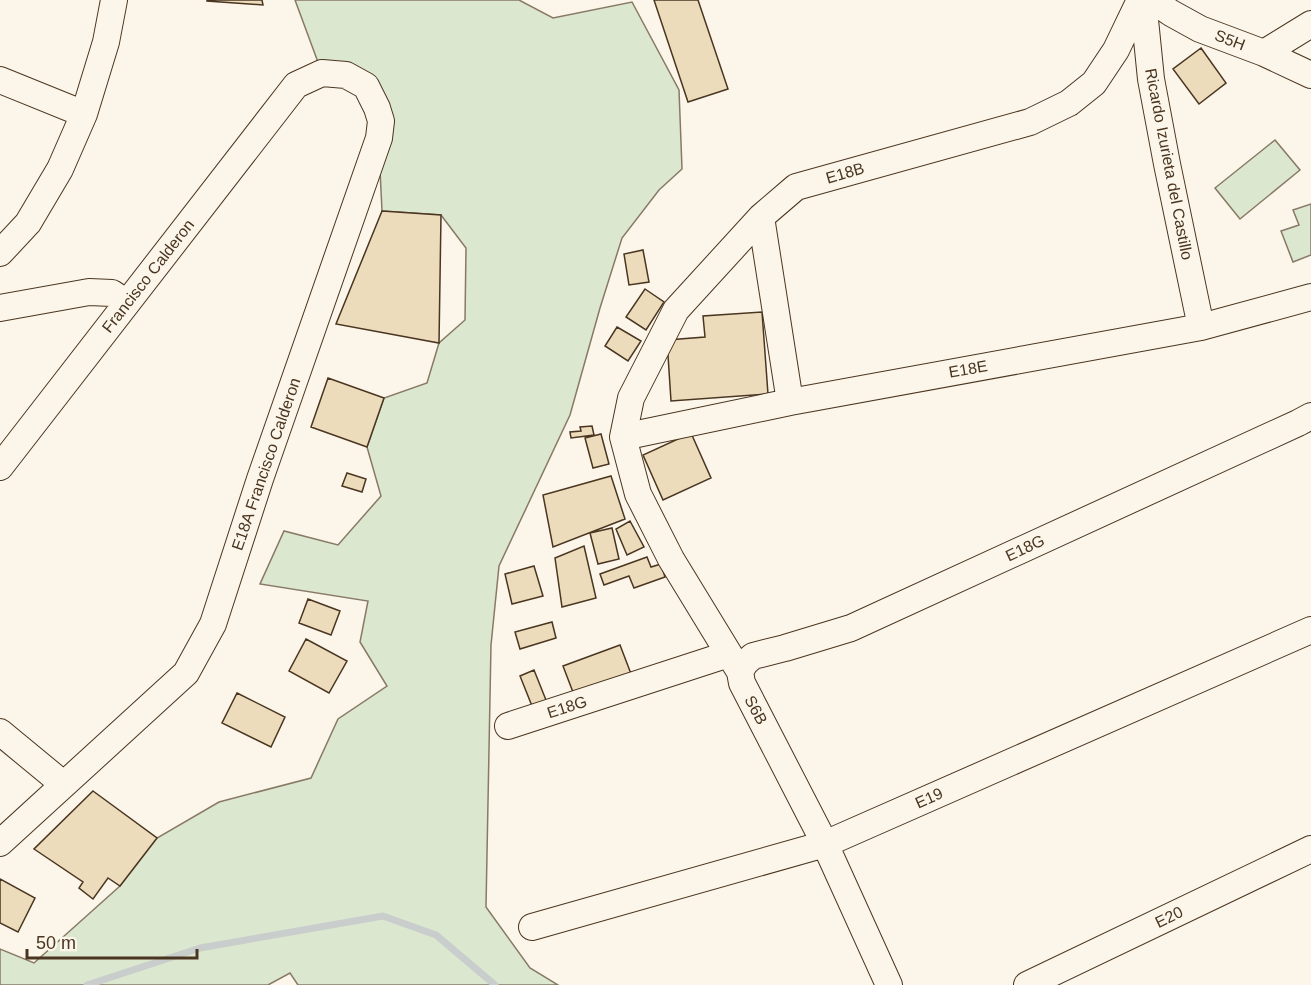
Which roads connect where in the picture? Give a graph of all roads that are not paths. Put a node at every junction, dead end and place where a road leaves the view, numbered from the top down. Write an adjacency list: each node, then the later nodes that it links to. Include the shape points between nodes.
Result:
1 (114, 0): 9 (street)
2 (1142, 0): 10 (street, E18B, via 1094,83 1069,103 1030,122 796,187); 15 (street, Ricardo Izurieta del Castillo, via 1151,79)
3 (1152, 0): 5 (street, S5H, via 1200,28)
4 (1311, 24): 5 (street)
5 (1264, 53): 6 (street, S5H)
6 (1311, 75)
7 (0, 80): 9 (street)
8 (296, 85): 13 (street, Francisco Calderon); 24 (street, E18A Francisco Calderon, via 322,73 346,75 366,86 378,108 379,138 213,624 186,673)
9 (84, 114): 11 (street, via 39,205)
10 (761, 217): 16 (street); 18 (street, E18B, via 676,310 631,398)
11 (0, 253)
12 (1311, 297): 15 (street, E18E)
13 (127, 303): 14 (street, via 112,293 89,292); 19 (street, Francisco Calderon)
14 (0, 308)
15 (1201, 327): 16 (street, E18E)
16 (790, 402): 18 (street, E18E)
17 (1311, 416): 21 (street, E18G, via 850,627)
18 (623, 437): 21 (street, S6B, via 638,494 671,559)
19 (0, 467)
20 (1311, 630): 26 (street, E19)
21 (735, 663): 22 (street, E18G); 26 (street, S6B)
22 (508, 726)
23 (0, 732): 24 (street)
24 (63, 784): 25 (street, E18A Francisco Calderon)
25 (0, 843)
26 (825, 844): 28 (street, E19); 29 (street, S6B)
27 (1311, 849): 30 (street, E20)
28 (532, 927)
29 (889, 985)
30 (1027, 985)

